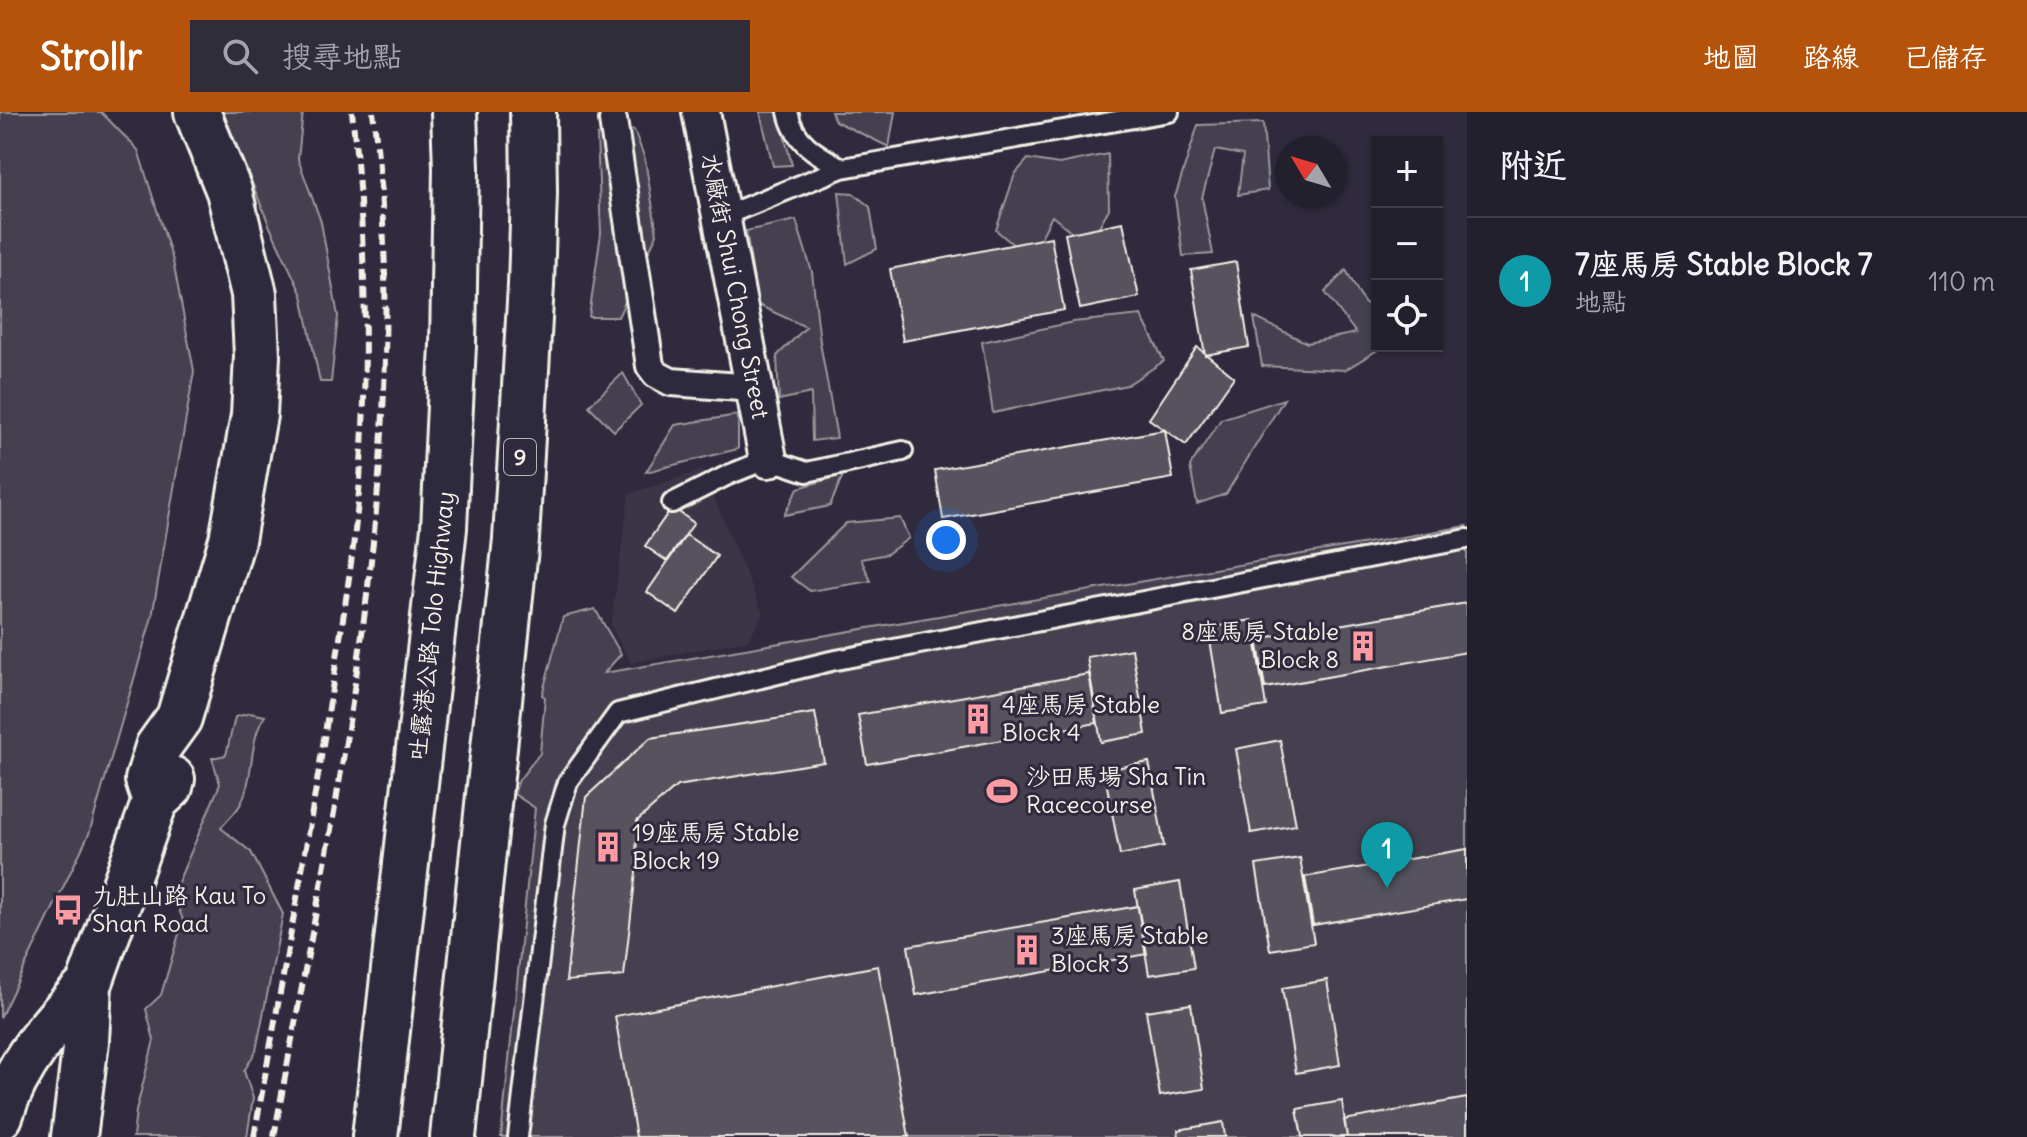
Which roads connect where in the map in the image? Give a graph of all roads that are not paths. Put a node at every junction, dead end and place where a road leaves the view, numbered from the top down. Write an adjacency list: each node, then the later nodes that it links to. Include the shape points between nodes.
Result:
1 (197, 112): 15 (main road, via 229,191 254,294 254,415 232,540 179,718 158,747 148,780 155,801)
2 (454, 112): 18 (main road, 吐露港公路 Tolo Highway, via 454,330 444,528)
3 (533, 112): 19 (main road, 9, via 532,269 516,539)
4 (701, 112): 9 (street, 水廠街 Shui Chong Street)
5 (788, 112): 8 (lane, via 792,130)
6 (1169, 112): 8 (lane)
7 (613, 120): 10 (street, via 650,366 671,382)
8 (842, 168): 9 (lane)
9 (721, 217): 10 (street, 水廠街 Shui Chong Street)
10 (754, 388): 12 (street, 水廠街 Shui Chong Street)
11 (903, 451): 12 (lane, via 807,472)
12 (768, 459): 13 (lane)
13 (672, 503)
14 (1467, 539): 20 (lane, via 831,661 618,713 568,782 555,824)
15 (89, 985): 16 (main road, via 49,1026); 17 (main road)
16 (0, 1116)
17 (74, 1137)
18 (375, 1137)
19 (453, 1137)
20 (518, 1137)

